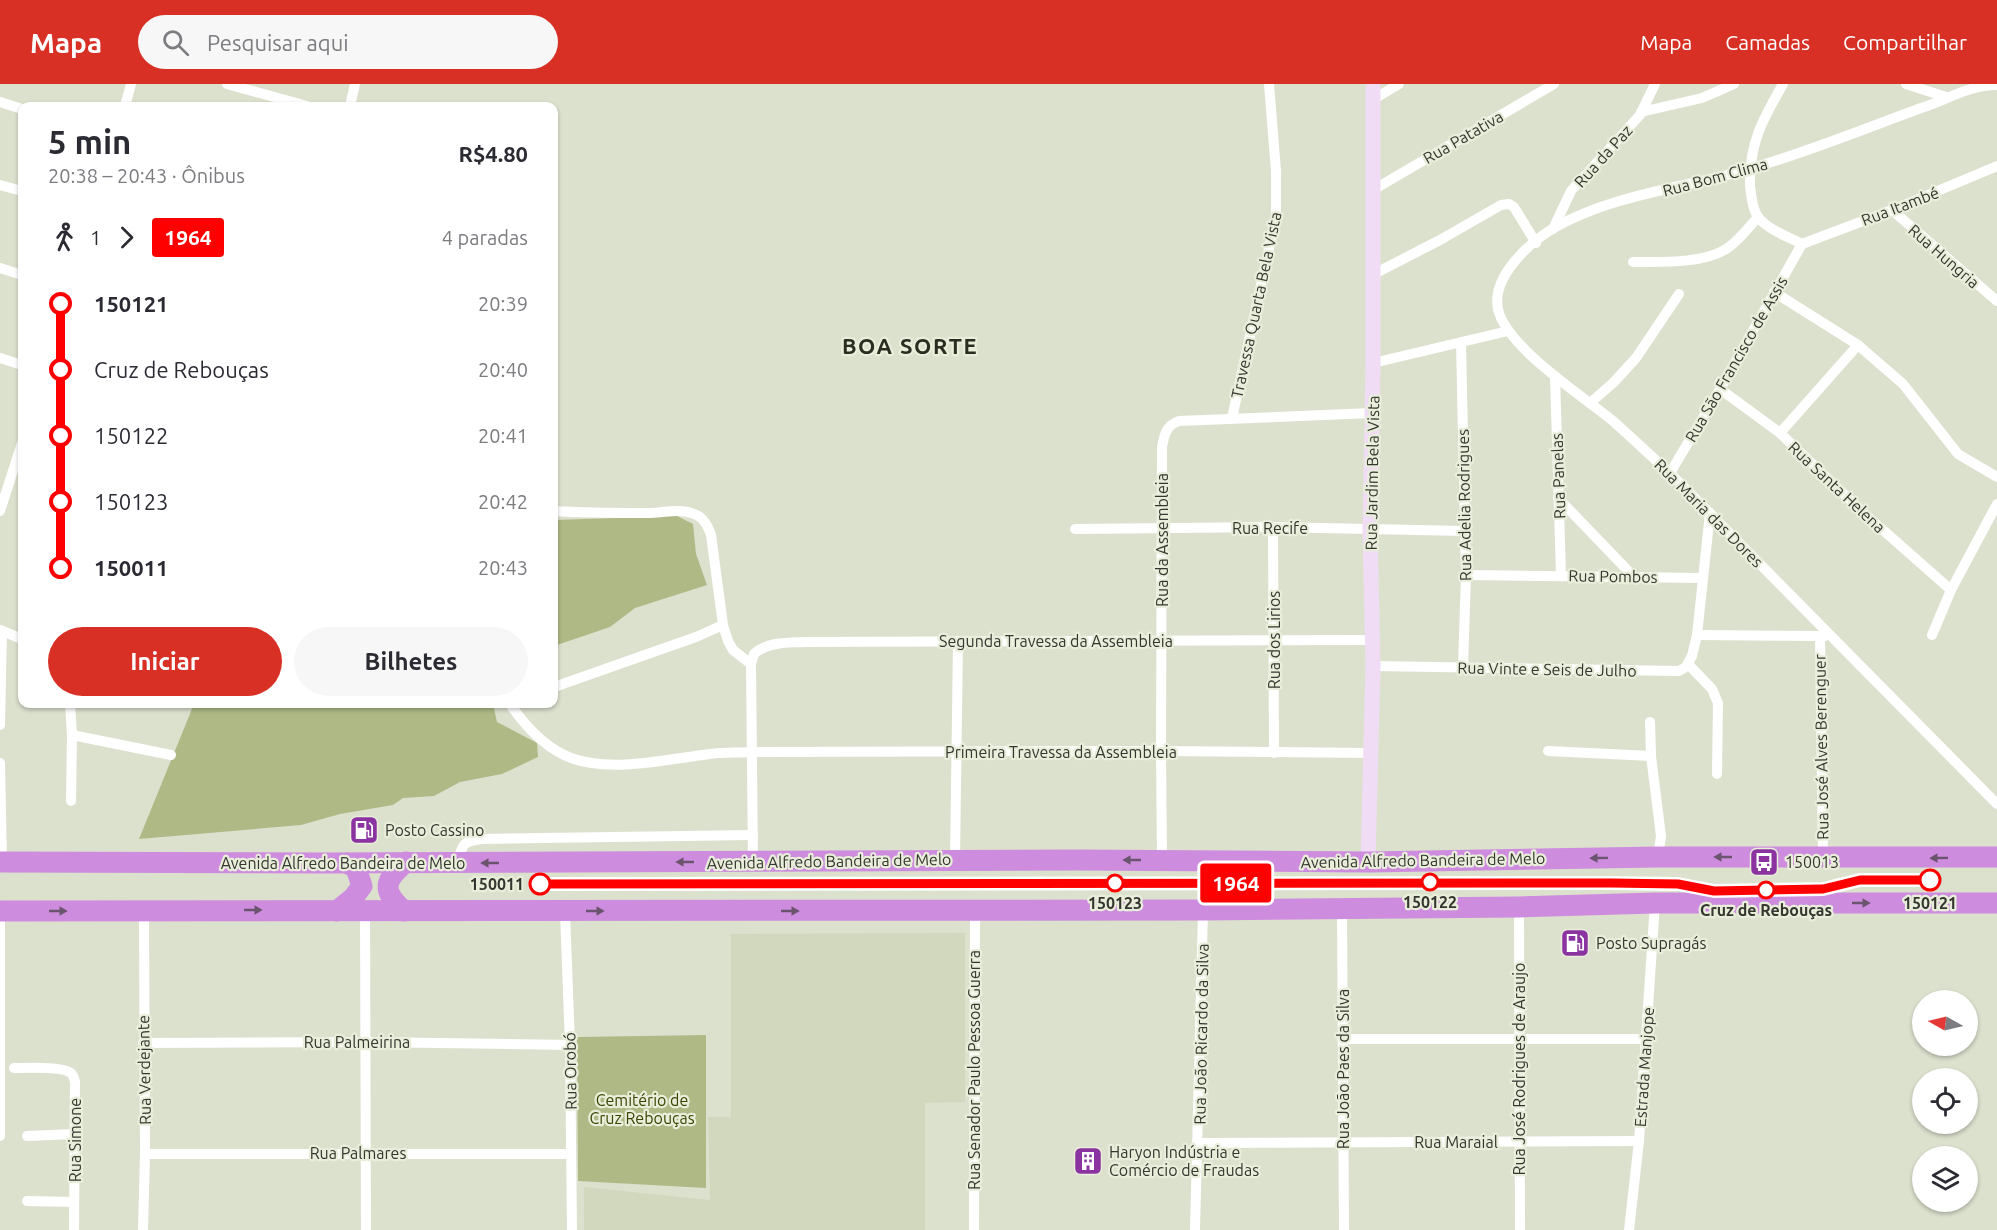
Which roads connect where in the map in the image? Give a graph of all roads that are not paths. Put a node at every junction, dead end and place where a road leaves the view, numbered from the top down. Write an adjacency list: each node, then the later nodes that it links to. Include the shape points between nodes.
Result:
1 (131, 84): 15 (street)
2 (227, 84): 16 (street)
3 (355, 84): 17 (street)
4 (1269, 84): 47 (street, Travessa Quarta Bela Vista, via 1276,216)
5 (1400, 84): 12 (street)
6 (1554, 84): 23 (street, Rua Patativa)
7 (1655, 84): 19 (street, Rua da Paz)
8 (1734, 84): 19 (street, via 1702,98)
9 (1783, 84): 20 (street, via 1759,128)
10 (1906, 84): 13 (street)
11 (1997, 85): 13 (street, Rua Bom Clima, via 1973,88)
12 (1374, 92): 23 (main road, Rua Jardim Bela Vista)
13 (1946, 98): 20 (street, Rua Bom Clima)
14 (0, 102): 18 (street)
15 (126, 102)
16 (293, 102)
17 (351, 102)
18 (18, 108)
19 (1641, 112): 27 (street, Rua da Paz, via 1571,191)
20 (1750, 169): 26 (street); 27 (street, Rua Bom Clima, via 1613,204)
21 (1994, 171): 25 (street, Rua Itambé)
22 (0, 185): 24 (street)
23 (1373, 190): 33 (main road, Rua Jardim Bela Vista)
24 (18, 191)
25 (1892, 210): 29 (street, Rua Itambé); 36 (street, Rua Hungria)
26 (1758, 217): 29 (street); 30 (street, via 1718,253 1685,260)
27 (1553, 229): 28 (street, Rua Bom Clima)
28 (1536, 243): 33 (street, via 1514,207 1501,205); 37 (street, Rua Bom Clima, via 1516,260 1498,290 1498,309)
29 (1802, 244): 34 (street, Rua São Francisco de Assis)
30 (1633, 262)
31 (0, 268): 32 (street)
32 (18, 274)
33 (1372, 275): 41 (main road, Rua Jardim Bela Vista)
34 (1774, 292): 39 (street); 44 (street, Rua São Francisco de Assis)
35 (1679, 294): 45 (street, via 1636,358)
36 (1997, 301)
37 (1508, 331): 38 (street); 43 (street, Rua Maria das Dores)
38 (1461, 342): 41 (street); 61 (street, Rua Adelia Rodrigues)
39 (1858, 345): 48 (street); 51 (street, via 1904,384 1958,454)
40 (0, 358): 42 (street)
41 (1373, 363): 46 (main road, Rua Jardim Bela Vista)
42 (18, 364)
43 (1555, 376): 45 (street, Rua Maria das Dores); 52 (street, Rua Panelas)
44 (1720, 389): 48 (street, Rua Santa Helena); 50 (street, Rua São Francisco de Assis)
45 (1590, 404): 50 (street, Rua Maria das Dores)
46 (1372, 413): 47 (street, Rua da Assembleia); 58 (main road, Rua Jardim Bela Vista)
47 (1232, 418): 60 (street, Rua da Assembleia, via 1179,421 1168,429 1162,447)
48 (1780, 433): 66 (street, Rua Santa Helena)
49 (18, 456): 54 (street)
50 (1670, 473): 56 (street, Rua Maria das Dores)
51 (1997, 477)
52 (1558, 498): 63 (street, Rua Panelas); 64 (street)
53 (1997, 504): 66 (street)
54 (0, 511)
55 (558, 511): 67 (street, via 678,511 699,516 711,535)
56 (1710, 513): 65 (street); 72 (street, Rua Maria das Dores)
57 (1273, 527): 58 (street, Rua Recife); 60 (street, Rua Recife); 74 (street, Rua dos Lirios)
58 (1370, 528): 61 (street, Rua Recife); 75 (main road, Rua Jardim Bela Vista)
59 (1075, 529): 60 (street, Rua Recife)
60 (1163, 529): 77 (street, Rua da Assembleia)
61 (1465, 531): 62 (street, Rua Adelia Rodrigues)
62 (1466, 575): 63 (street, Rua Pombos); 81 (street, Rua Adelia Rodrigues)
63 (1561, 575): 64 (street, Rua Pombos)
64 (1635, 577): 65 (street, Rua Pombos)
65 (1702, 578): 69 (street)
66 (1951, 590): 70 (street)
67 (723, 625): 78 (street, via 728,642); 82 (street)
68 (1, 631): 73 (street); 86 (street)
69 (1697, 635): 71 (street); 79 (street)
70 (1932, 635)
71 (1820, 636): 72 (street); 102 (street, Rua José Alves Berenguer)
72 (1833, 636): 99 (street, Rua Maria das Dores)
73 (18, 637)
74 (1275, 640): 75 (street, Segunda Travessa da Assembleia); 77 (street, Segunda Travessa da Assembleia); 92 (street, Rua dos Lirios)
75 (1372, 640): 80 (main road, Rua Jardim Bela Vista)
76 (958, 641): 77 (street, Segunda Travessa da Assembleia); 78 (street, Segunda Travessa da Assembleia, via 777,643 758,650); 88 (street)
77 (1162, 641): 91 (street, Rua da Assembleia)
78 (751, 664): 90 (street)
79 (1688, 664): 81 (street, Rua Vinte e Seis de Julho, via 1673,672); 97 (street, via 1712,689 1718,703)
80 (1373, 666): 81 (street, Rua Vinte e Seis de Julho); 93 (main road, Rua Jardim Bela Vista)
81 (1463, 667)
82 (558, 686)
83 (70, 708): 87 (street)
84 (512, 708): 90 (street, Primeira Travessa da Assembleia, via 550,746 571,758 597,763 635,764)
85 (1650, 722): 95 (street)
86 (0, 725)
87 (72, 735): 94 (street); 98 (street)
88 (957, 751): 90 (street, Primeira Travessa da Assembleia); 91 (street, Primeira Travessa da Assembleia); 104 (street)
89 (1548, 751): 95 (street)
90 (752, 752): 100 (street)
91 (1161, 752): 92 (street, Primeira Travessa da Assembleia); 105 (street, Rua da Assembleia)
92 (1274, 753): 93 (street, Primeira Travessa da Assembleia)
93 (1370, 753): 110 (main road, Rua Jardim Bela Vista)
94 (171, 755)
95 (1651, 756): 101 (street, via 1661,836)
96 (0, 763): 106 (street)
97 (1717, 774)
98 (70, 801)
99 (1997, 804)
100 (753, 835): 108 (street, via 476,839 461,848); 109 (street)
101 (1658, 857): 102 (highway, Avenida Alfredo Bandeira de Melo, one-way to 101); 110 (highway, Avenida Alfredo Bandeira de Melo, one-way to 110)
102 (1823, 857): 103 (highway, Avenida Alfredo Bandeira de Melo, one-way to 102)
103 (1997, 857)
104 (955, 860): 105 (highway, Avenida Alfredo Bandeira de Melo, one-way to 104); 109 (highway, Avenida Alfredo Bandeira de Melo)
105 (1162, 860): 110 (highway, Avenida Alfredo Bandeira de Melo)
106 (1, 862): 111 (highway, Avenida Alfredo Bandeira de Melo)
107 (406, 862): 108 (highway, Avenida Alfredo Bandeira de Melo); 111 (highway, Avenida Alfredo Bandeira de Melo); 122 (highway, via 387,885 396,905)
108 (458, 862): 109 (highway, Avenida Alfredo Bandeira de Melo, one-way to 108)
109 (753, 862)
110 (1368, 862)
111 (347, 863): 120 (highway, via 356,868 362,886)
112 (1655, 903): 113 (highway, one-way to 113); 114 (highway); 125 (street, Estrada Manjope)
113 (1997, 903)
114 (1519, 907): 115 (highway); 126 (street, Rua José Rodrigues de Araujo)
115 (1342, 908): 118 (highway); 124 (street, Rua João Paes da Silva)
116 (144, 910): 119 (highway, one-way to 116); 120 (highway, one-way to 120); 128 (street, Rua Verdejante)
117 (975, 910): 118 (highway); 123 (highway, one-way to 117); 147 (street, Rua Senador Paulo Pessoa Guerra)
118 (1203, 910): 137 (street, Rua João Ricardo da Silva)
119 (0, 911): 132 (street)
120 (337, 911): 121 (highway)
121 (365, 911): 122 (highway); 127 (street)
122 (404, 911): 123 (highway)
123 (565, 912): 129 (street, Rua Orobó)
124 (1342, 1039): 126 (street); 135 (street, Rua João Paes da Silva)
125 (1646, 1039): 126 (street); 134 (street, Estrada Manjope)
126 (1520, 1040): 136 (street, Rua José Rodrigues de Araujo)
127 (366, 1042): 128 (street, Rua Palmeirina); 129 (street, Rua Palmeirina); 138 (street)
128 (143, 1043): 139 (street, Rua Verdejante)
129 (570, 1045): 140 (street, Rua Orobó)
130 (14, 1068): 131 (street, Rua Simone, via 60,1069 73,1076)
131 (75, 1134): 133 (street); 142 (street, Rua Simone)
132 (0, 1136)
133 (27, 1136)
134 (1639, 1141): 136 (street, Rua Maraial); 151 (street, Estrada Manjope)
135 (1344, 1142): 136 (street, Rua Maraial); 137 (street, Rua Maraial); 149 (street, Rua João Paes da Silva)
136 (1518, 1142): 150 (street, Rua José Rodrigues de Araujo)
137 (1199, 1143): 148 (street, Rua João Ricardo da Silva)
138 (366, 1153): 139 (street, Rua Palmares); 140 (street, Rua Palmares); 145 (street)
139 (146, 1154): 144 (street, Rua Verdejante)
140 (571, 1154): 146 (street, Rua Orobó)
141 (27, 1201): 142 (street)
142 (74, 1202): 143 (street, Rua Simone)
143 (74, 1230)
144 (143, 1230)
145 (366, 1230)
146 (572, 1230)
147 (974, 1230)
148 (1195, 1230)
149 (1344, 1230)
150 (1520, 1230)
151 (1629, 1230)

